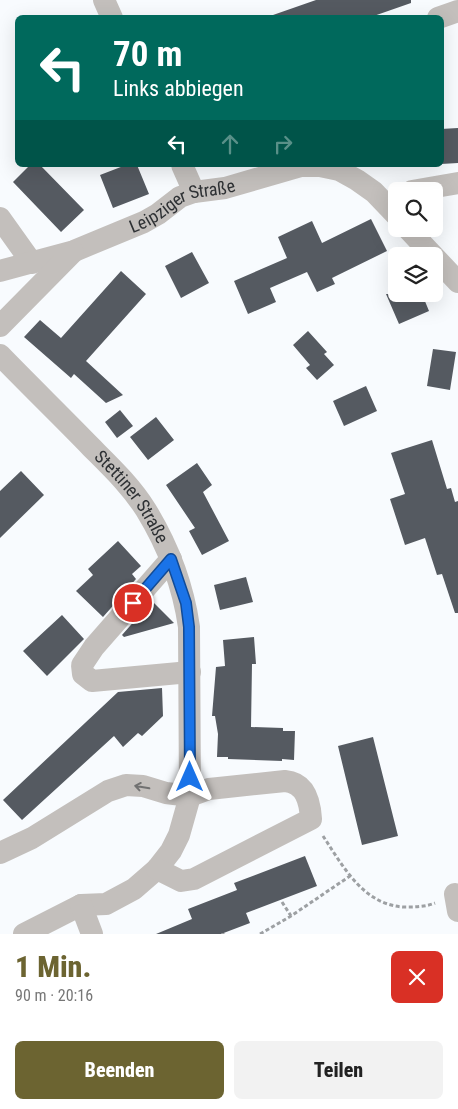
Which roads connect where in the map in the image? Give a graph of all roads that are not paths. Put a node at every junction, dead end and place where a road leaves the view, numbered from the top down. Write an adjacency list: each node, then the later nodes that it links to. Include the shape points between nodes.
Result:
1 (104, 0): 3 (street)
2 (458, 11): 4 (street)
3 (111, 15)
4 (444, 16)
5 (183, 167): 10 (street)
6 (297, 167): 10 (street, Leipziger Straße, via 225,188)
7 (339, 168): 11 (street, Leipziger Straße)
8 (458, 183): 9 (street)
9 (443, 186)
10 (194, 192): 14 (street, Leipziger Straße, via 180,197 144,222)
11 (388, 202)
12 (0, 218): 15 (street)
13 (416, 237): 17 (street)
14 (74, 251): 15 (street, Leipziger Straße); 18 (street, Leipziger Straße)
15 (32, 264): 16 (street, Leipziger Straße)
16 (0, 271)
17 (458, 282)
18 (0, 326)
19 (0, 355): 20 (street, Stettiner Straße, via 124,480 146,509)
20 (171, 559): 21 (street, Stettiner Straße, via 186,603); 21 (street, via 94,647 82,665 83,674 92,681)
21 (190, 672): 22 (street, Stettiner Straße)
22 (190, 796): 23 (street, one-way to 23, via 126,785 108,791 32,838); 24 (street, Stettiner Straße, via 179,835); 24 (street, via 208,789 290,782 306,794 311,820 188,881 173,878)
23 (0, 853)
24 (158, 869): 25 (street, Stettiner Straße, via 134,889 106,904)
25 (81, 905): 26 (street, Stettiner Straße); 27 (street)
26 (24, 934)
27 (92, 934)

